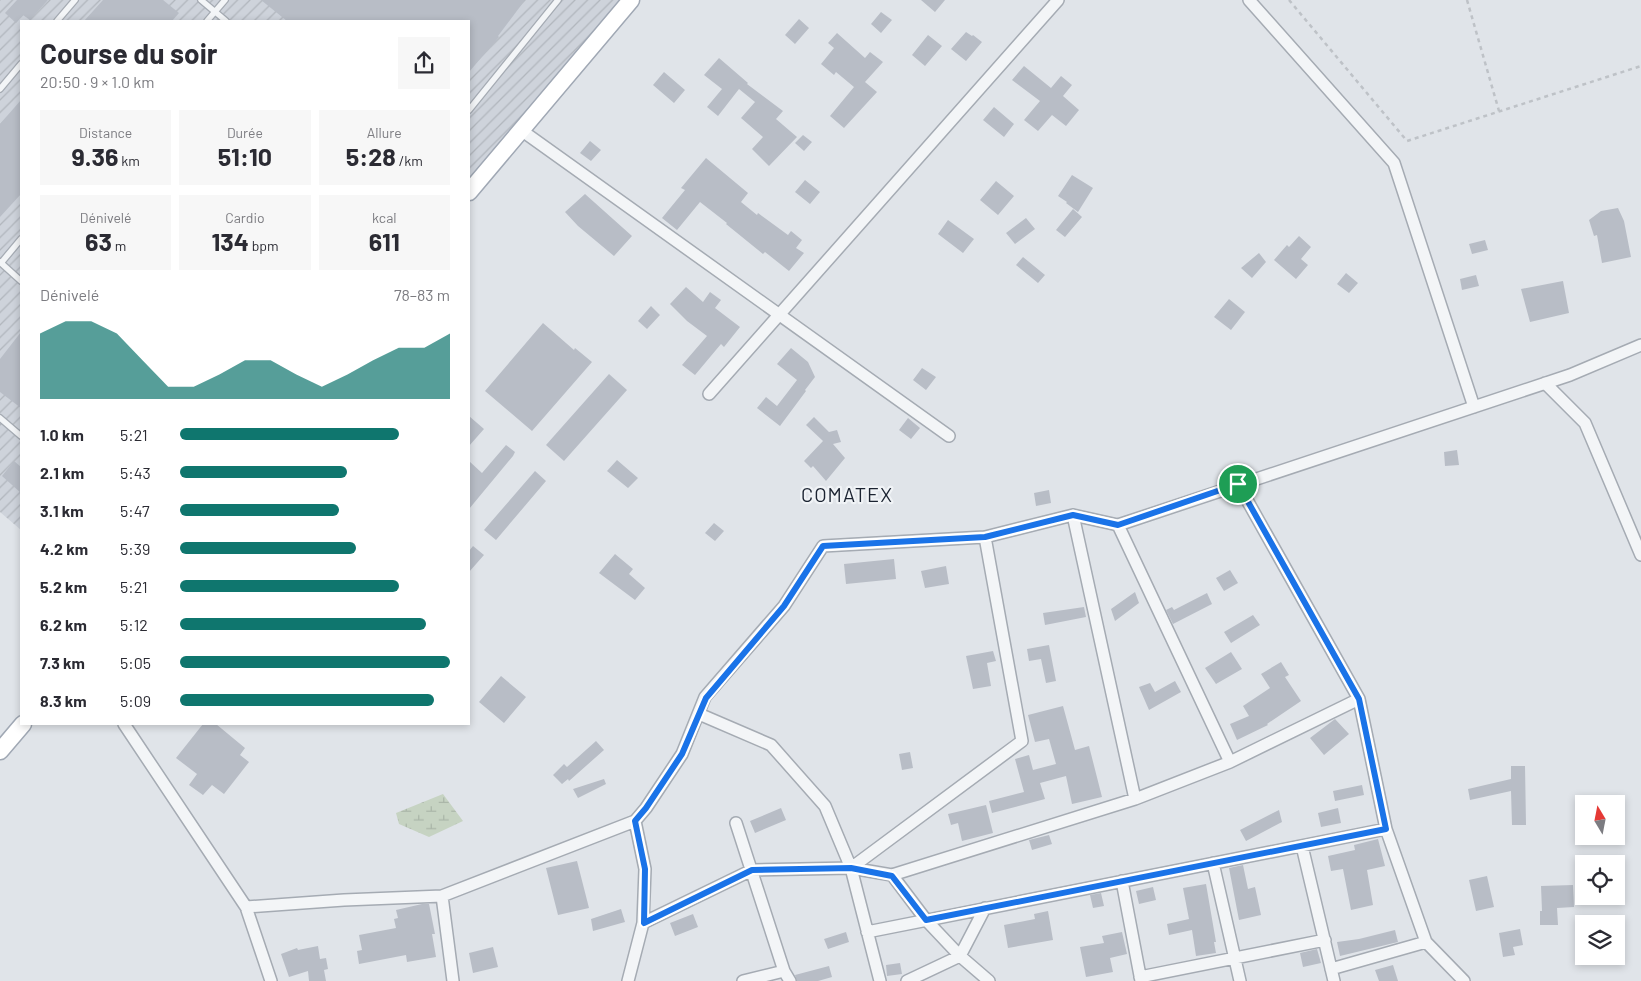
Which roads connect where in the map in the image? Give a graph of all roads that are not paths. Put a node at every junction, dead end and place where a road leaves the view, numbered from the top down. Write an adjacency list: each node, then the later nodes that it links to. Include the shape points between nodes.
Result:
1 (75, 0): 9 (lane)
2 (202, 0): 8 (lane)
3 (225, 0): 8 (lane)
4 (558, 0): 14 (lane)
5 (631, 0): 15 (main road)
6 (1058, 0): 20 (street)
7 (1249, 0): 24 (street, via 1394,163)
8 (215, 12): 10 (lane); 11 (lane)
9 (58, 20)
10 (208, 20)
11 (225, 20)
12 (20, 65): 13 (lane)
13 (0, 89)
14 (470, 109)
15 (521, 130): 16 (main road); 20 (street)
16 (470, 191)
17 (20, 240): 18 (lane)
18 (0, 263): 19 (lane)
19 (20, 280)
20 (780, 314): 23 (street); 27 (street)
21 (1641, 345): 22 (street)
22 (1545, 383): 24 (street); 32 (street, via 1585,423)
23 (709, 394)
24 (1474, 406): 28 (street)
25 (0, 418): 26 (lane)
26 (20, 435)
27 (949, 436)
28 (1238, 484): 30 (street); 33 (street)
29 (1073, 515): 30 (street); 31 (street); 39 (street)
30 (1118, 525): 38 (street)
31 (985, 537): 34 (street, via 823,546 784,606 706,698); 45 (street, via 1022,741)
32 (1641, 555)
33 (1359, 699): 38 (street); 42 (street)
34 (698, 714): 40 (street, via 682,754); 45 (street, via 772,745 825,806)
35 (22, 725): 37 (main road)
36 (125, 725): 50 (street)
37 (0, 751)
38 (1230, 762): 39 (street)
39 (1135, 799): 47 (street)
40 (635, 821): 49 (street); 53 (street, via 645,869)
41 (736, 823): 46 (street)
42 (1386, 829): 43 (street); 56 (street)
43 (1302, 846): 44 (street); 55 (street)
44 (1213, 863): 48 (street); 58 (street)
45 (851, 868): 46 (street); 47 (street); 54 (street)
46 (752, 870): 53 (street); 61 (street)
47 (892, 876): 52 (street)
48 (1122, 881): 51 (street); 62 (street)
49 (442, 896): 50 (street); 64 (street)
50 (246, 907): 63 (street)
51 (985, 908): 52 (street); 57 (street)
52 (926, 920): 54 (street); 57 (street)
53 (644, 923): 65 (street)
54 (867, 932): 67 (street)
55 (1325, 940): 58 (street); 60 (street)
56 (1426, 942): 60 (street); 73 (street)
57 (960, 956): 59 (street); 68 (street)
58 (1235, 958): 62 (street); 71 (street)
59 (970, 965): 69 (street); 70 (street)
60 (1331, 969): 72 (street)
61 (787, 976): 66 (street)
62 (1141, 979)
63 (271, 981)
64 (453, 981)
65 (628, 981)
66 (743, 981)
67 (880, 981)
68 (907, 981)
69 (973, 981)
70 (988, 981)
71 (1240, 981)
72 (1334, 981)
73 (1464, 981)

